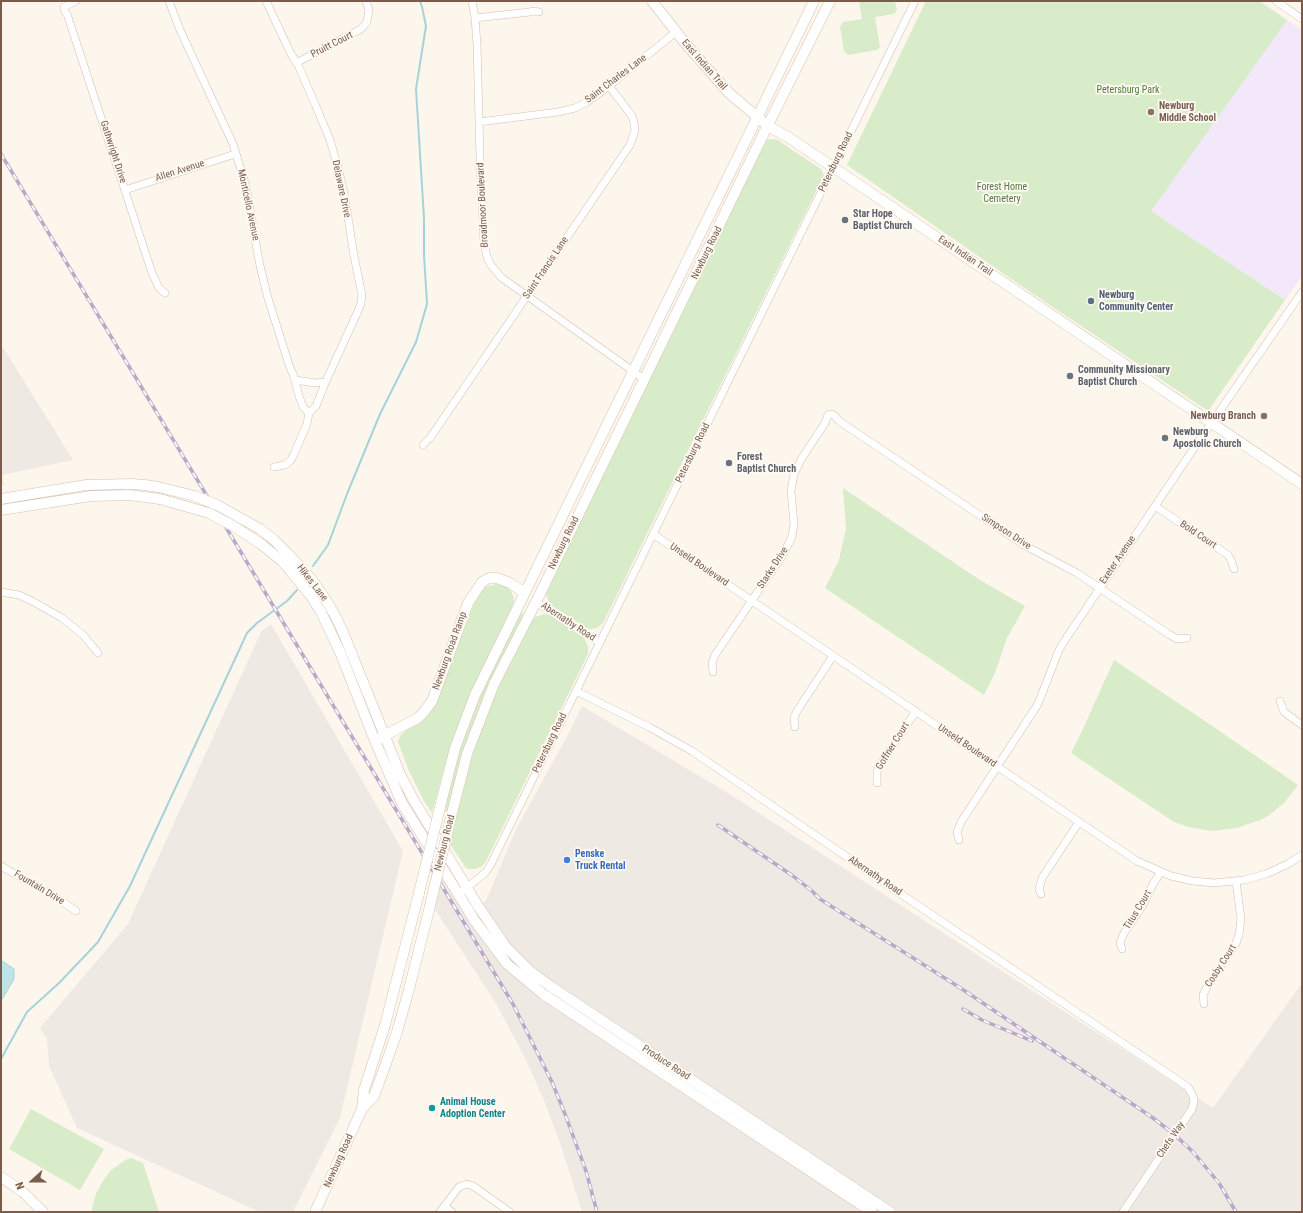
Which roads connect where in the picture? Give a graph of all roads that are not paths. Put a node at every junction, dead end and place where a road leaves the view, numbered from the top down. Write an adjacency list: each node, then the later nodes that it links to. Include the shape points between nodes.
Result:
1 (76, 1): 23 (street, Gathwright Drive, via 64,7 65,12)
2 (169, 1): 21 (street, Monticello Avenue)
3 (266, 1): 16 (street, Delaware Drive)
4 (366, 1): 16 (street, Pruitt Court, via 369,10 367,22 361,29)
5 (472, 1): 13 (street, Broadmoor Boulevard)
6 (652, 1): 15 (main road, East Indian Trail)
7 (814, 1): 18 (main road, Newburg Road)
8 (830, 1): 20 (main road, Newburg Road)
9 (916, 1): 22 (street, Petersburg Road)
10 (1276, 1): 11 (street)
11 (1287, 4): 14 (street)
12 (539, 12): 13 (street)
13 (475, 18): 19 (street, Broadmoor Boulevard)
14 (1302, 19)
15 (676, 32): 17 (street, Saint Charles Lane); 18 (main road, East Indian Trail, via 729,93)
16 (296, 63): 30 (street, Delaware Drive, via 330,140 339,171 362,291 361,304)
17 (609, 86): 19 (street, Saint Charles Lane, via 587,102 566,111); 26 (street, Saint Francis Lane, via 632,116 635,131 632,141)
18 (756, 118): 20 (main road, East Indian Trail); 27 (main road, Newburg Road)
19 (479, 122): 26 (street, Broadmoor Boulevard, via 484,243 487,257 502,278)
20 (768, 126): 22 (main road, East Indian Trail); 28 (main road, Newburg Road)
21 (236, 154): 23 (street, Allen Avenue); 29 (street, Monticello Avenue, via 246,186 267,295)
22 (833, 168): 33 (main road, East Indian Trail); 40 (street, Petersburg Road)
23 (125, 190): 25 (street, Gathwright Drive, via 156,284)
24 (1302, 292): 33 (street, Exeter Avenue)
25 (165, 293)
26 (528, 295): 27 (street, Broadmoor Boulevard); 34 (street, Saint Francis Lane)
27 (634, 371): 28 (street, Broadmoor Boulevard); 44 (main road, Newburg Road)
28 (644, 378): 46 (main road, Newburg Road)
29 (295, 380): 30 (street); 31 (street, Monticello Avenue, via 303,407)
30 (325, 382): 31 (street, Delaware Drive, via 316,406)
31 (310, 413): 35 (street, Delaware Drive, via 290,460 285,465)
32 (831, 414): 42 (street, Simpson Drive, via 1009,536 1063,564); 45 (street, Starks Drive, via 828,415 794,474 791,491 794,524 792,536 782,556)
33 (1211, 423): 36 (main road, East Indian Trail); 38 (street, Exeter Avenue)
34 (423, 445)
35 (274, 467)
36 (1302, 484)
37 (1, 499): 57 (main road, Hikes Lane, bridge, via 86,485 145,485 195,496 260,529 289,554 326,600 345,637)
38 (1155, 506): 41 (street, Bold Court, via 1228,555); 42 (street, Exeter Avenue)
39 (1, 510): 58 (main road, Hikes Lane, bridge, via 91,496 129,495 160,499 209,513 235,527 283,562 311,596 340,652)
40 (653, 534): 45 (street, Unseld Boulevard); 48 (street, Petersburg Road)
41 (1234, 569)
42 (1100, 588): 47 (street, Simpson Drive, via 1170,635 1178,639); 59 (street, Exeter Avenue, via 1059,650 1038,704)
43 (1, 592): 49 (street, via 19,595 62,618 83,635)
44 (524, 592): 57 (main road, Newburg Road Ramp, via 497,578 489,578 482,582 468,604 432,701 418,718); 73 (main road, Newburg Road, bridge, via 475,695 455,748 385,1025 364,1090)
45 (752, 600): 50 (street, Unseld Boulevard); 51 (street, Starks Drive, via 715,655 712,663)
46 (536, 602): 48 (street, Abernathy Road); 73 (main road, Newburg Road, bridge, via 494,684 467,754 408,993 374,1096)
47 (1187, 638)
48 (600, 643): 52 (street, Petersburg Road)
49 (98, 653)
50 (834, 656): 54 (street, Unseld Boulevard); 56 (street, via 797,711 794,718)
51 (713, 672)
52 (576, 691): 67 (street, Petersburg Road, via 491,864 486,872); 72 (street, Abernathy Road, via 692,751)
53 (1280, 701): 55 (street, via 1284,712)
54 (916, 711): 59 (street, Unseld Boulevard); 60 (street, Goffner Court, via 879,766 876,772)
55 (1302, 725)
56 (795, 727)
57 (384, 736): 58 (main road, Newburg Road Ramp); 67 (main road, Hikes Lane, via 400,774)
58 (375, 741): 67 (main road, Hikes Lane, via 402,803)
59 (998, 767): 61 (street, Unseld Boulevard); 62 (street, Exeter Avenue, via 960,822 957,832)
60 (877, 783)
61 (1080, 822): 65 (street, Unseld Boulevard, via 1137,861); 68 (street, via 1042,878 1039,889)
62 (959, 840)
63 (1302, 855): 66 (street, Unseld Boulevard, via 1276,870)
64 (1, 866): 69 (street, Fountain Drive)
65 (1161, 872): 66 (street, Unseld Boulevard, via 1193,881); 70 (street, Titus Court, via 1124,933 1120,943)
66 (1236, 881): 71 (street, Cosby Court, via 1241,919 1240,935 1206,987 1203,995)
67 (462, 891): 80 (main road, Produce Road, via 489,940 507,964 526,980 549,998); 81 (main road, Produce Road, via 530,971)
68 (1041, 894)
69 (76, 911)
70 (1122, 949)
71 (1204, 1004)
72 (1167, 1072): 82 (street, Chefs Way, via 1188,1087 1193,1096 1193,1106)
73 (362, 1109): 77 (main road, Newburg Road)
74 (1, 1177): 76 (main road, via 23,1192)
75 (442, 1209): 78 (street); 79 (street, via 460,1187 467,1184)
76 (43, 1212)
77 (315, 1212)
78 (452, 1212)
79 (510, 1212)
80 (872, 1212)
81 (890, 1212)
82 (1123, 1212)

